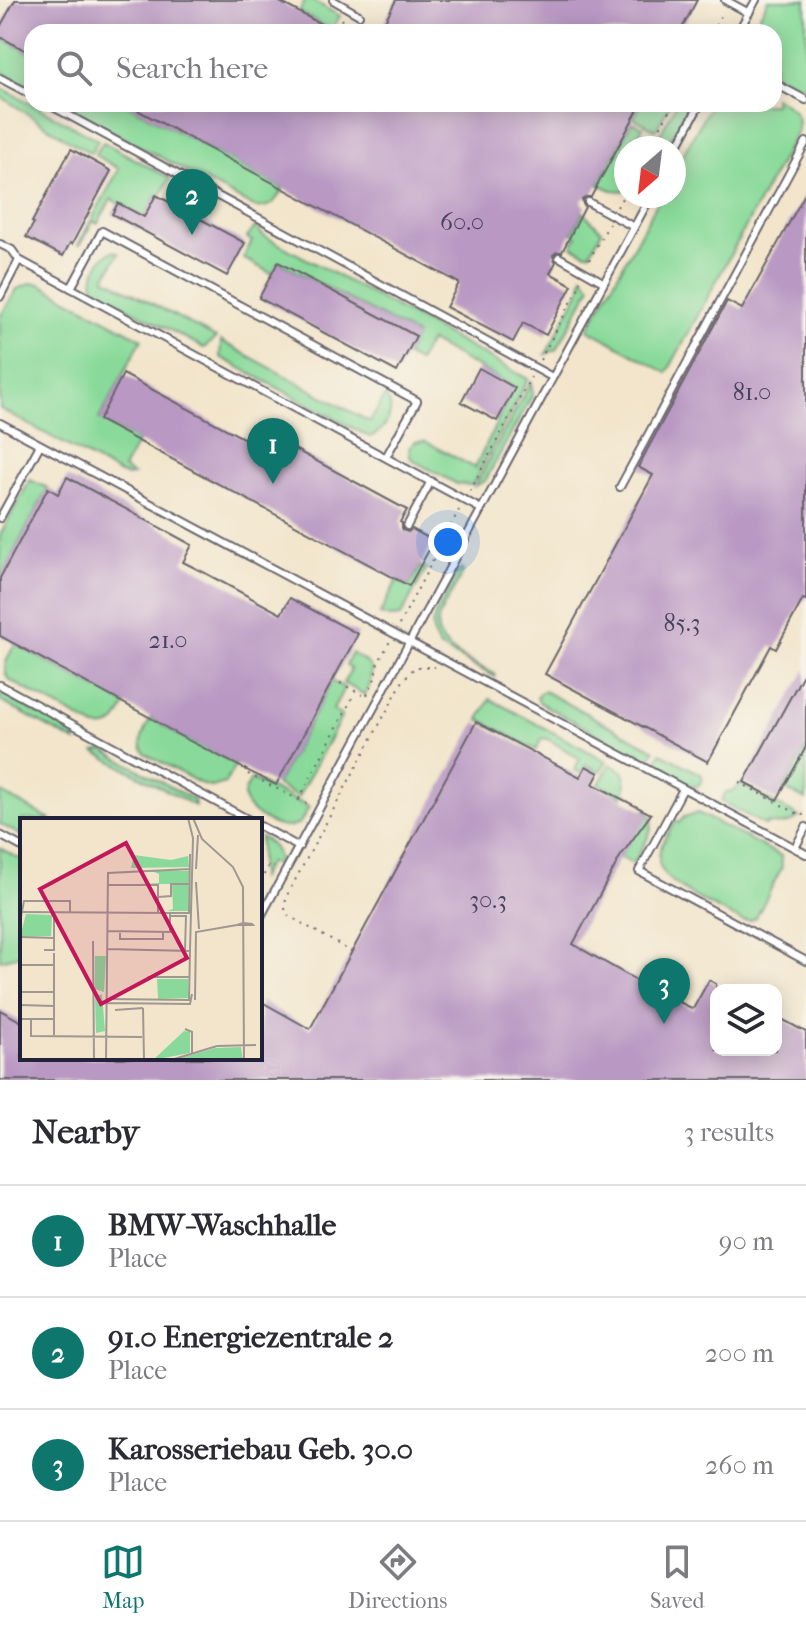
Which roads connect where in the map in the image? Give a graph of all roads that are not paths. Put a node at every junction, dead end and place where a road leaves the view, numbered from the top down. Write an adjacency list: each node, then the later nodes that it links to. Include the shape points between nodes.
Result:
1 (333, 0): 5 (lane)
2 (756, 0): 4 (lane)
3 (727, 1): 4 (lane)
4 (749, 13): 6 (lane)
5 (359, 15)
6 (743, 24)
7 (0, 78): 9 (lane)
8 (782, 87): 10 (lane)
9 (24, 91)
10 (806, 100)
11 (63, 112): 24 (lane)
12 (696, 112): 13 (lane)
13 (683, 136)
14 (806, 142): 29 (lane)
15 (588, 202): 17 (lane)
16 (644, 208): 17 (lane)
17 (634, 227): 21 (lane)
18 (0, 244): 20 (lane)
19 (559, 257): 21 (lane)
20 (19, 260): 22 (lane); 23 (lane)
21 (603, 282): 24 (lane)
22 (71, 288): 27 (lane); 27 (lane, via 102,231 417,401)
23 (0, 297)
24 (552, 377): 30 (lane)
25 (0, 423): 26 (lane)
26 (40, 445): 31 (lane); 33 (lane)
27 (386, 457): 28 (lane)
28 (431, 481): 30 (lane); 32 (lane)
29 (620, 487)
30 (481, 509): 33 (lane)
31 (0, 518)
32 (407, 526)
33 (409, 642): 35 (lane); 41 (lane)
34 (0, 685): 36 (lane)
35 (683, 789): 42 (lane); 45 (lane, via 639,871)
36 (245, 818)
37 (262, 827): 41 (lane)
38 (806, 827): 42 (lane)
39 (0, 835): 40 (lane)
40 (20, 846)
41 (299, 847): 44 (lane)
42 (795, 848): 43 (lane)
43 (806, 854)
44 (262, 914)
45 (806, 961)

